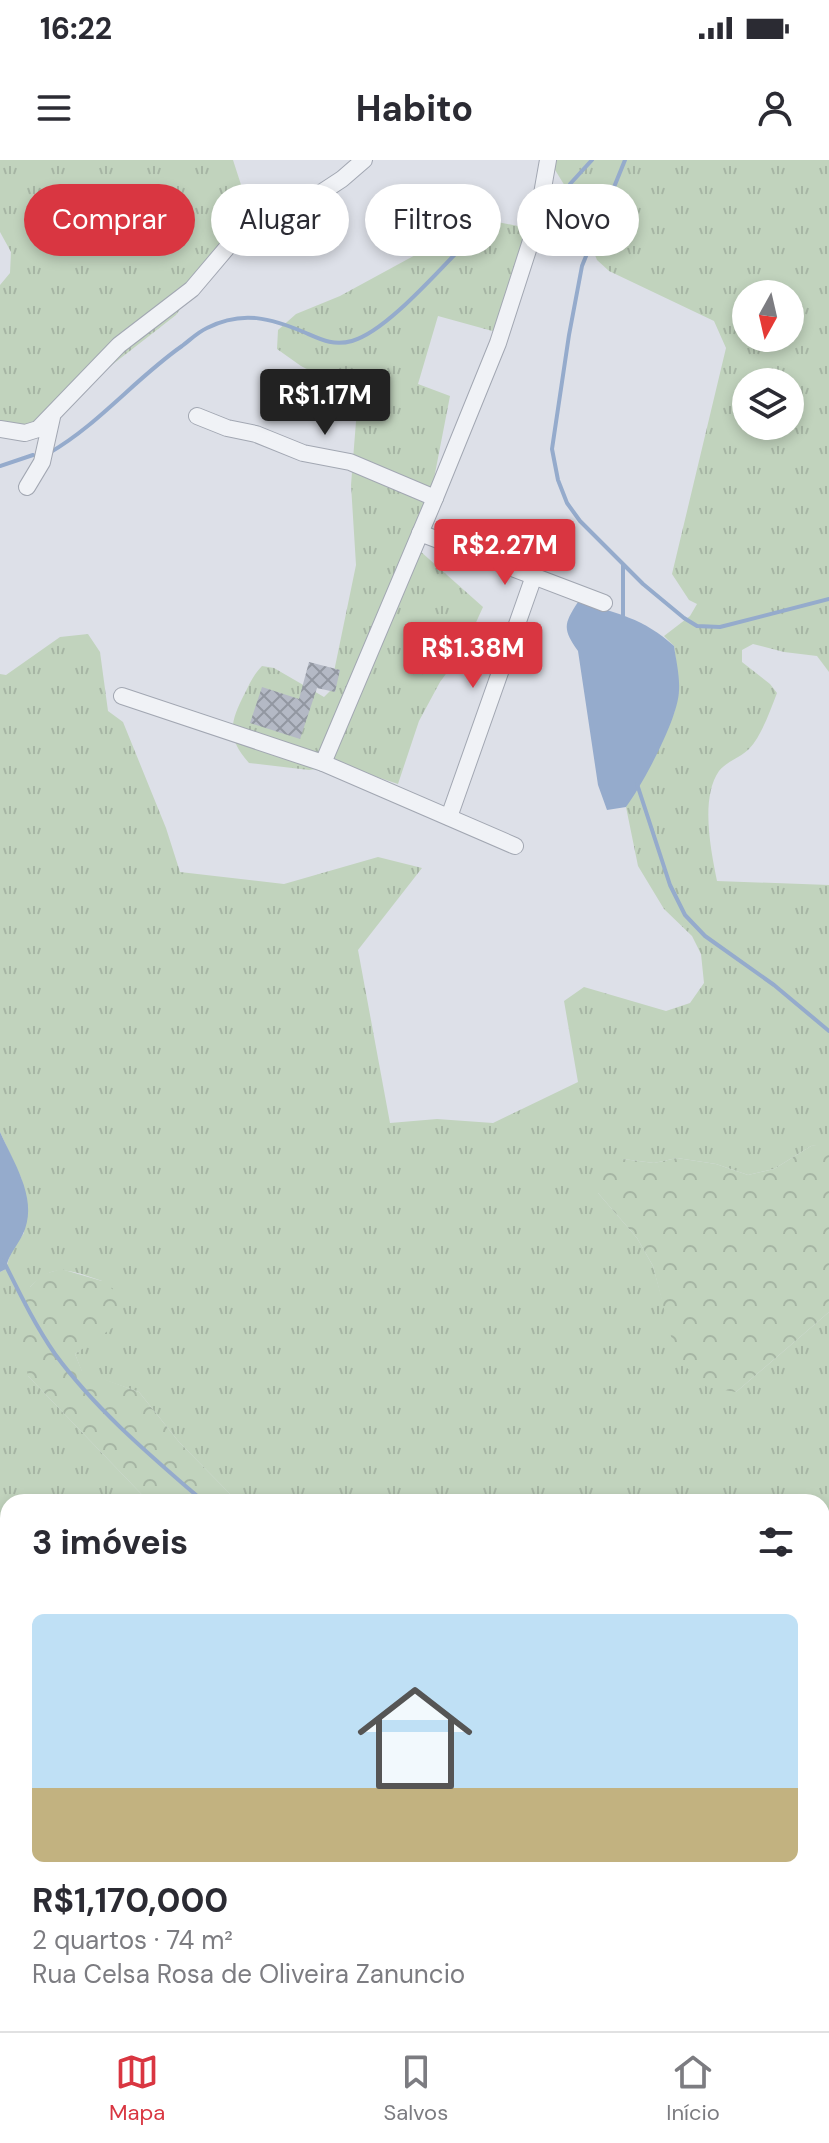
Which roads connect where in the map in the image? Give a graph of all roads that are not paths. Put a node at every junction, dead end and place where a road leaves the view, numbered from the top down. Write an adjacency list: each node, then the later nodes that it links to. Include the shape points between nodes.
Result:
1 (364, 160): 4 (street, via 304,204 251,225 236,237 192,289 119,345)
2 (548, 160): 7 (street, via 537,222 498,343)
3 (197, 416): 7 (street, via 303,453 350,462)
4 (52, 417): 5 (street, via 25,433); 6 (street, via 42,462)
5 (0, 429)
6 (27, 487)
7 (435, 498): 8 (street)
8 (420, 533): 9 (street); 12 (street)
9 (534, 576): 10 (street); 13 (street)
10 (604, 603)
11 (122, 696): 12 (street)
12 (323, 763): 13 (street)
13 (449, 817): 14 (street)
14 (515, 846)

